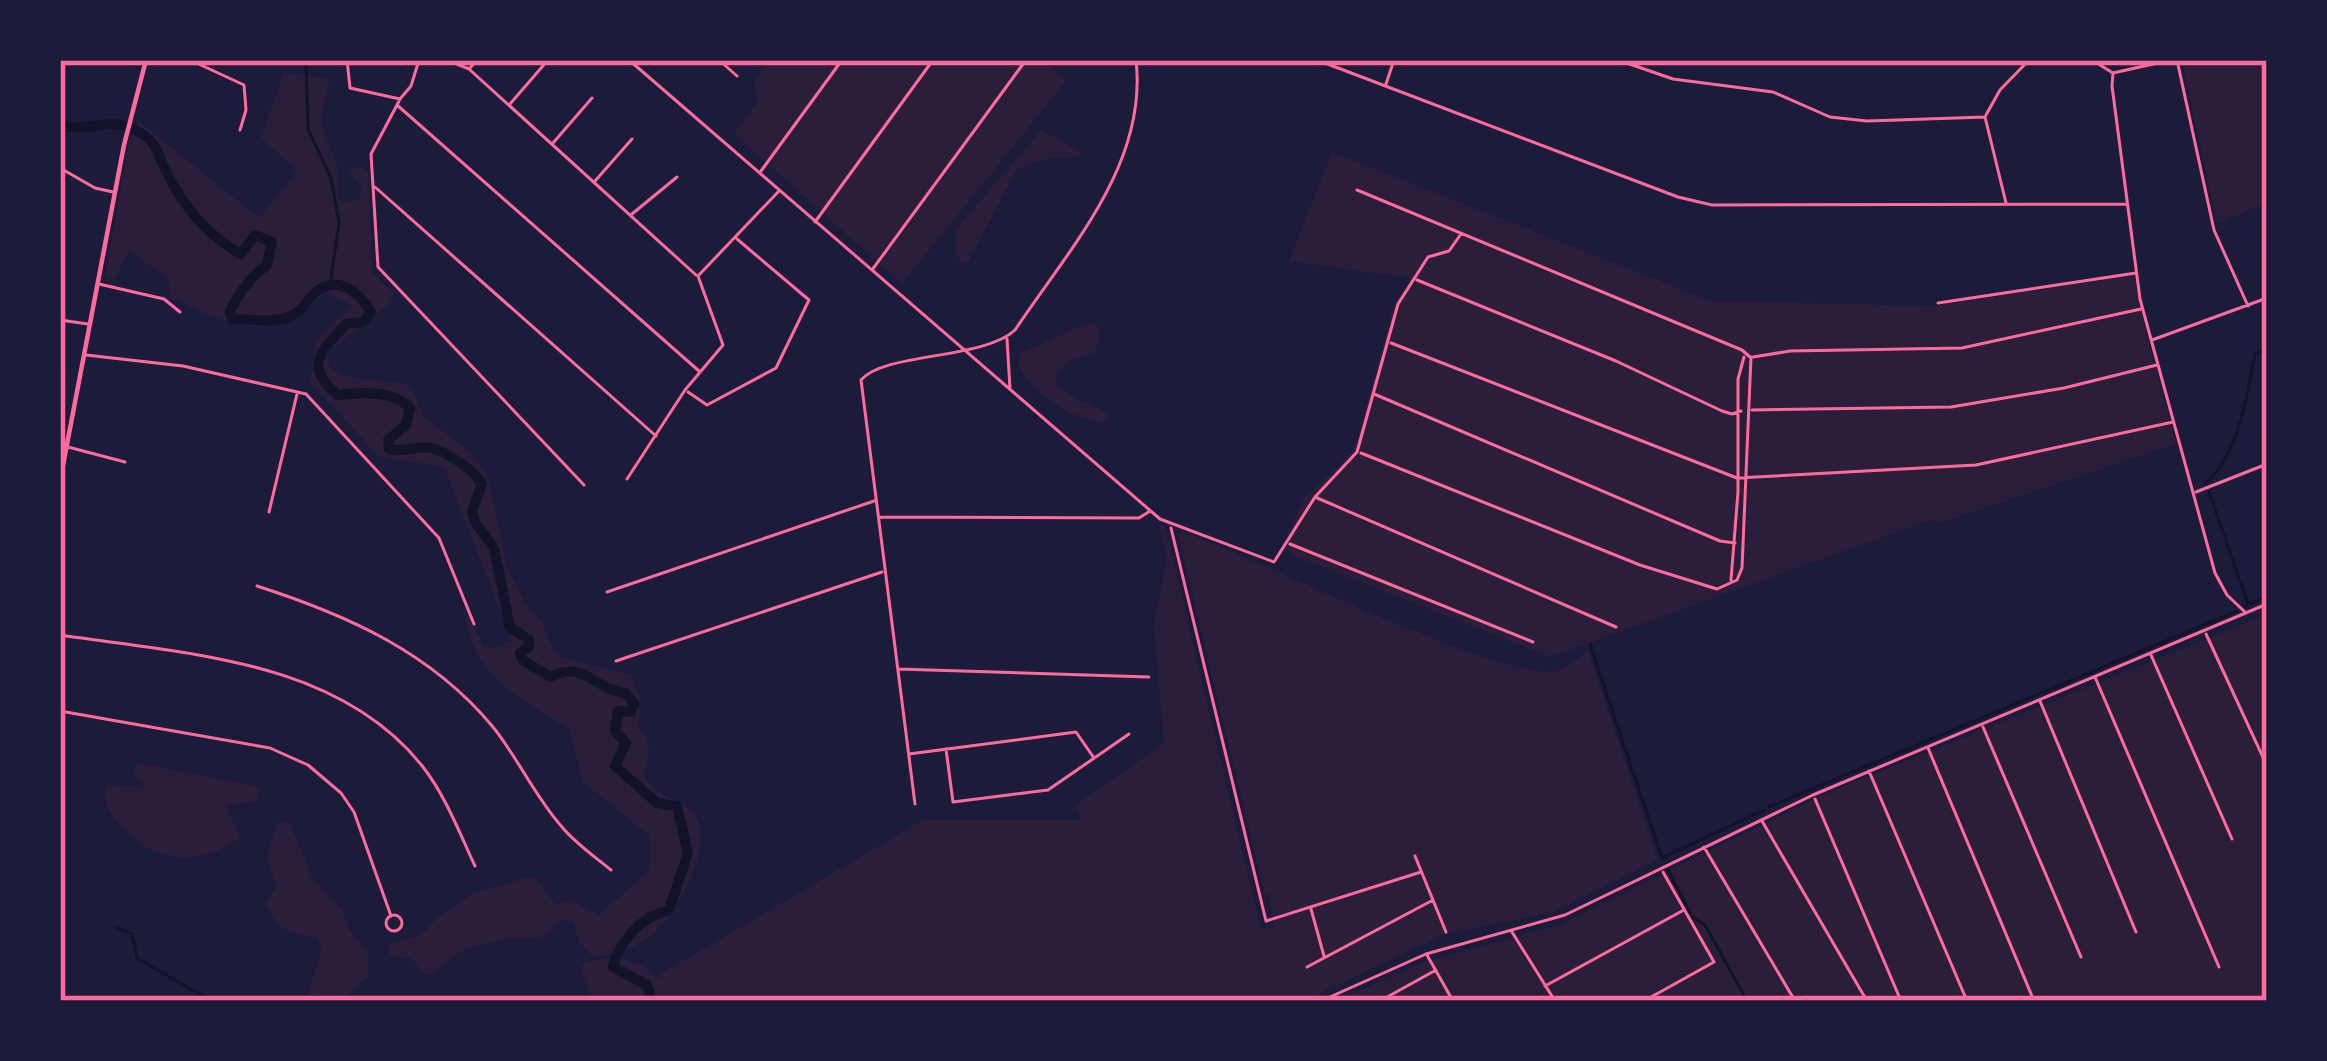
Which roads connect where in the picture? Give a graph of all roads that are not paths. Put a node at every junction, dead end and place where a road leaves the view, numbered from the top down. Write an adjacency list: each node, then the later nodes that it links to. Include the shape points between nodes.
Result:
1 (146, 60): 39 (main road)
2 (190, 60): 28 (street, via 244,85)
3 (347, 60): 25 (street, via 350,88)
4 (419, 60): 25 (street)
5 (447, 60): 20 (street)
6 (477, 60): 20 (street)
7 (548, 60): 26 (street)
8 (629, 60): 32 (street)
9 (718, 60): 22 (street)
10 (842, 60): 32 (street)
11 (933, 60): 43 (street)
12 (1026, 60): 46 (street)
13 (1136, 60): 58 (street, via 1136,117 1126,151 1102,201)
14 (1317, 60): 23 (street)
15 (1394, 60): 23 (street)
16 (1618, 60): 27 (street, via 1673,79 1773,92 1830,117)
17 (2029, 60): 27 (street)
18 (2092, 60): 21 (street)
19 (2174, 60): 21 (street); 53 (street, via 2214,230)
20 (469, 69): 26 (street)
21 (2113, 73): 41 (street)
22 (736, 76)
23 (1386, 85): 40 (street, via 1712,205)
24 (592, 98): 30 (street)
25 (399, 102): 36 (street, via 371,154); 65 (street)
26 (508, 105): 30 (street)
27 (1985, 117): 40 (street)
28 (240, 130)
29 (632, 139): 35 (street)
30 (551, 144): 35 (street)
31 (63, 170): 34 (street); 39 (street)
32 (760, 172): 38 (street)
33 (676, 177): 42 (street)
34 (60, 181)
35 (593, 182): 42 (street)
36 (374, 186): 73 (street); 82 (street, via 378,267)
37 (1357, 190): 44 (street)
38 (779, 191): 43 (street); 45 (street)
39 (115, 192): 50 (main road)
40 (2006, 203): 41 (street)
41 (2127, 204): 47 (street)
42 (630, 215): 48 (street)
43 (815, 222): 46 (street)
44 (1461, 234): 49 (street, via 1449,251 1428,257); 63 (street)
45 (735, 238): 48 (street); 67 (street, via 809,300 776,368 706,405)
46 (871, 272): 61 (street)
47 (2138, 272): 52 (street); 54 (street)
48 (698, 277): 65 (street, via 723,345)
49 (1415, 279): 60 (street, via 1398,304); 71 (street, via 1722,411)
50 (98, 283): 55 (street, via 164,299); 57 (main road)
51 (2267, 298): 53 (street)
52 (1938, 303)
53 (2248, 306): 59 (street)
54 (2143, 308): 59 (street); 63 (street, via 1962,348)
55 (181, 312)
56 (60, 320): 57 (street)
57 (90, 324): 62 (main road)
58 (1007, 337): 61 (street); 66 (street)
59 (2150, 340): 64 (street)
60 (1389, 342): 69 (street); 78 (street)
61 (964, 349): 66 (street); 85 (street, via 874,369 861,380)
62 (84, 355): 68 (street, via 183,366); 74 (main road)
63 (1748, 356): 70 (street); 71 (street, via 1738,379)
64 (2157, 365): 70 (street, via 1951,406); 72 (street)
65 (699, 371): 67 (street)
66 (1010, 389): 86 (street)
67 (685, 390): 73 (street)
68 (298, 392): 87 (street); 98 (street, via 439,538)
69 (1373, 394): 75 (street); 91 (street)
70 (1750, 410): 79 (street)
71 (1741, 411): 78 (street)
72 (2174, 422): 79 (street, via 1976,465); 83 (street)
73 (656, 436): 80 (street)
74 (67, 446): 76 (street); 81 (main road)
75 (1358, 452): 84 (street); 93 (street, via 1684,581 1707,589)
76 (125, 462)
77 (2267, 464): 83 (street)
78 (1737, 478): 79 (street); 91 (street)
79 (1748, 478): 93 (street, via 1742,568)
80 (627, 479)
81 (60, 481)
82 (584, 485)
83 (2193, 494): 97 (street, via 2216,573)
84 (1315, 496): 90 (street); 99 (street)
85 (875, 500): 88 (street); 95 (street)
86 (1151, 511): 88 (street, via 1139,518); 89 (street)
87 (269, 512)
88 (878, 517): 92 (street)
89 (1170, 524): 90 (street, via 1274,562); 129 (street, via 1264,916 1270,922)
90 (1288, 543): 102 (street)
91 (1735, 544): 93 (street)
92 (884, 571): 104 (street); 105 (street)
93 (1730, 582)
94 (257, 586): 126 (street, via 361,625 436,671 493,727 565,832)
95 (608, 592)
96 (2267, 604): 97 (street)
97 (2246, 613): 100 (street)
98 (474, 624)
99 (1616, 627)
100 (2205, 632): 103 (street); 116 (street)
101 (60, 634): 124 (street, via 285,675 362,710 424,769)
102 (1533, 641)
103 (2151, 655): 106 (street); 121 (street)
104 (616, 662)
105 (897, 669): 107 (street); 114 (street)
106 (2095, 676): 108 (street); 138 (street)
107 (1149, 677)
108 (2039, 700): 110 (street); 134 (street)
109 (60, 711): 131 (street, via 270,748 308,765 354,812)
110 (1982, 724): 112 (street); 136 (street)
111 (1130, 734): 115 (street)
112 (1927, 747): 117 (street); 151 (street)
113 (946, 749): 114 (street); 115 (street, via 1076,731); 115 (street, via 953,802 1048,790)
114 (907, 754): 119 (street)
115 (1094, 758)
116 (2267, 766)
117 (1869, 771): 118 (street); 150 (street)
118 (1814, 795): 120 (street); 149 (street)
119 (915, 804)
120 (1761, 819): 122 (street); 148 (street)
121 (2232, 838)
122 (1704, 847): 125 (street); 147 (street)
123 (1414, 856): 127 (street)
124 (475, 866)
125 (1661, 869): 130 (street); 132 (street, via 1564,915)
126 (611, 870)
127 (1421, 872): 128 (street); 129 (street)
128 (1432, 900): 133 (street); 137 (street)
129 (1311, 909): 137 (street)
130 (1684, 910): 141 (street); 146 (street, via 1714,962)
131 (391, 916)
132 (1511, 930): 135 (street); 141 (street)
133 (1446, 932)
134 (2136, 932)
135 (1426, 954): 140 (street); 142 (street)
136 (2081, 957)
137 (1325, 958): 139 (street)
138 (2219, 967)
139 (1307, 968)
140 (1436, 970): 143 (street); 144 (street)
141 (1545, 986): 145 (street)
142 (1321, 1001)
143 (1380, 1001)
144 (1453, 1001)
145 (1555, 1001)
146 (1644, 1001)
147 (1795, 1001)
148 (1867, 1001)
149 (1901, 1001)
150 (1967, 1001)
151 (2034, 1001)

